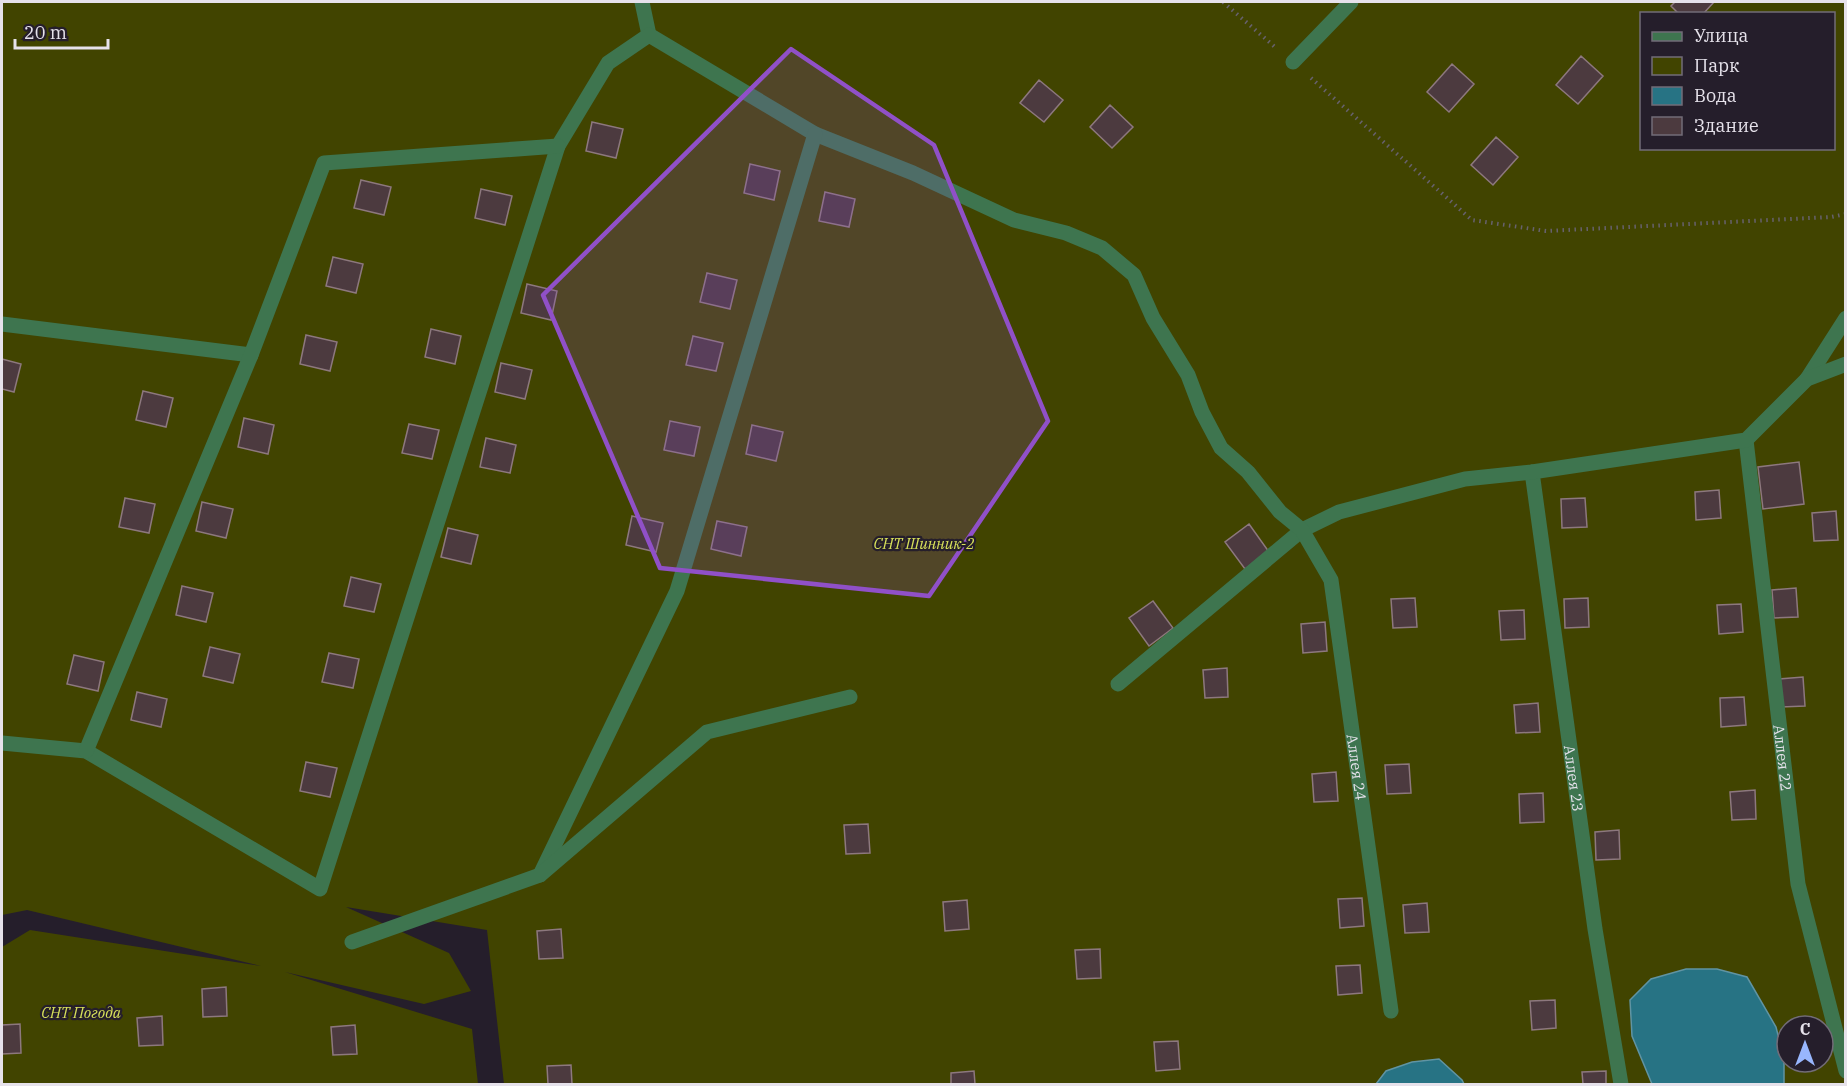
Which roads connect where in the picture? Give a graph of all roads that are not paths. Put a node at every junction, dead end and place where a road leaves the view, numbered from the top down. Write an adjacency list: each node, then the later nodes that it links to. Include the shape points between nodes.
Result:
1 (642, 2): 3 (lane)
2 (1352, 2): 4 (lane)
3 (649, 35): 5 (lane); 6 (lane, via 608,63)
4 (1293, 62)
5 (815, 134): 14 (lane, via 913,173 1014,220 1066,233 1102,248 1134,275 1153,318 1188,375 1221,448 1248,472 1280,512); 19 (lane, via 677,591)
6 (558, 146): 9 (lane, via 324,163); 18 (lane, via 320,889)
7 (1845, 318): 11 (lane)
8 (2, 324): 9 (lane)
9 (251, 355): 18 (lane)
10 (1845, 364): 11 (lane)
11 (1807, 379): 12 (lane)
12 (1746, 440): 13 (lane); 22 (lane, Аллея 22, via 1798,884)
13 (1532, 472): 14 (lane, via 1465,479 1339,512); 23 (lane, Аллея 23, via 1594,929)
14 (1302, 530): 15 (lane); 21 (lane, Аллея 24, via 1330,579)
15 (1118, 684)
16 (850, 697): 19 (lane, via 707,732)
17 (2, 743): 18 (lane)
18 (86, 751)
19 (540, 875): 20 (lane)
20 (352, 942)
21 (1391, 1011)
22 (1845, 1071)
23 (1621, 1084)

